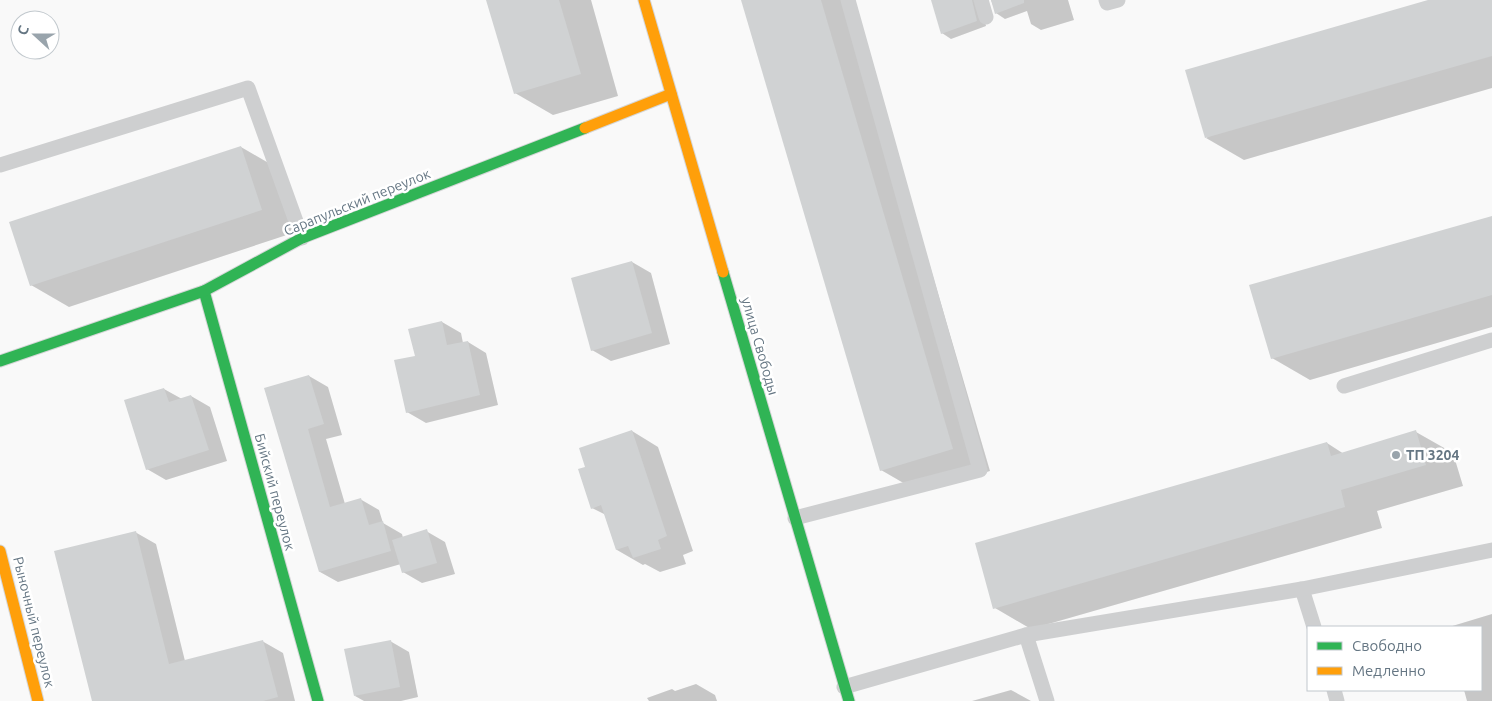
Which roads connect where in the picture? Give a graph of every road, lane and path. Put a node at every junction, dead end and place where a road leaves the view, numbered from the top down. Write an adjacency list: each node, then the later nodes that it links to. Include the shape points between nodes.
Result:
1 (644, 0): 7 (street, улица Свободы)
2 (848, 0): 14 (lane, via 980,470)
3 (981, 0): 6 (lane)
4 (1106, 0): 5 (lane, via 1107,3)
5 (1118, 0)
6 (986, 17)
7 (671, 94): 9 (street, Сарапульский переулок); 14 (street, улица Свободы)
8 (0, 165): 9 (lane, via 248,88)
9 (302, 238): 10 (street, Сарапульский переулок)
10 (204, 291): 12 (street, Сарапульский переулок); 22 (street, Бийский переулок)
11 (1492, 340): 13 (lane)
12 (0, 361)
13 (1344, 386)
14 (795, 518): 20 (street, улица Свободы)
15 (1492, 550): 17 (lane)
16 (0, 551): 21 (street, Рыночный переулок)
17 (1302, 590): 18 (lane); 19 (lane)
18 (1314, 626)
19 (1026, 635): 20 (lane); 23 (lane)
20 (847, 694)
21 (38, 701)
22 (318, 701)
23 (1047, 701)

